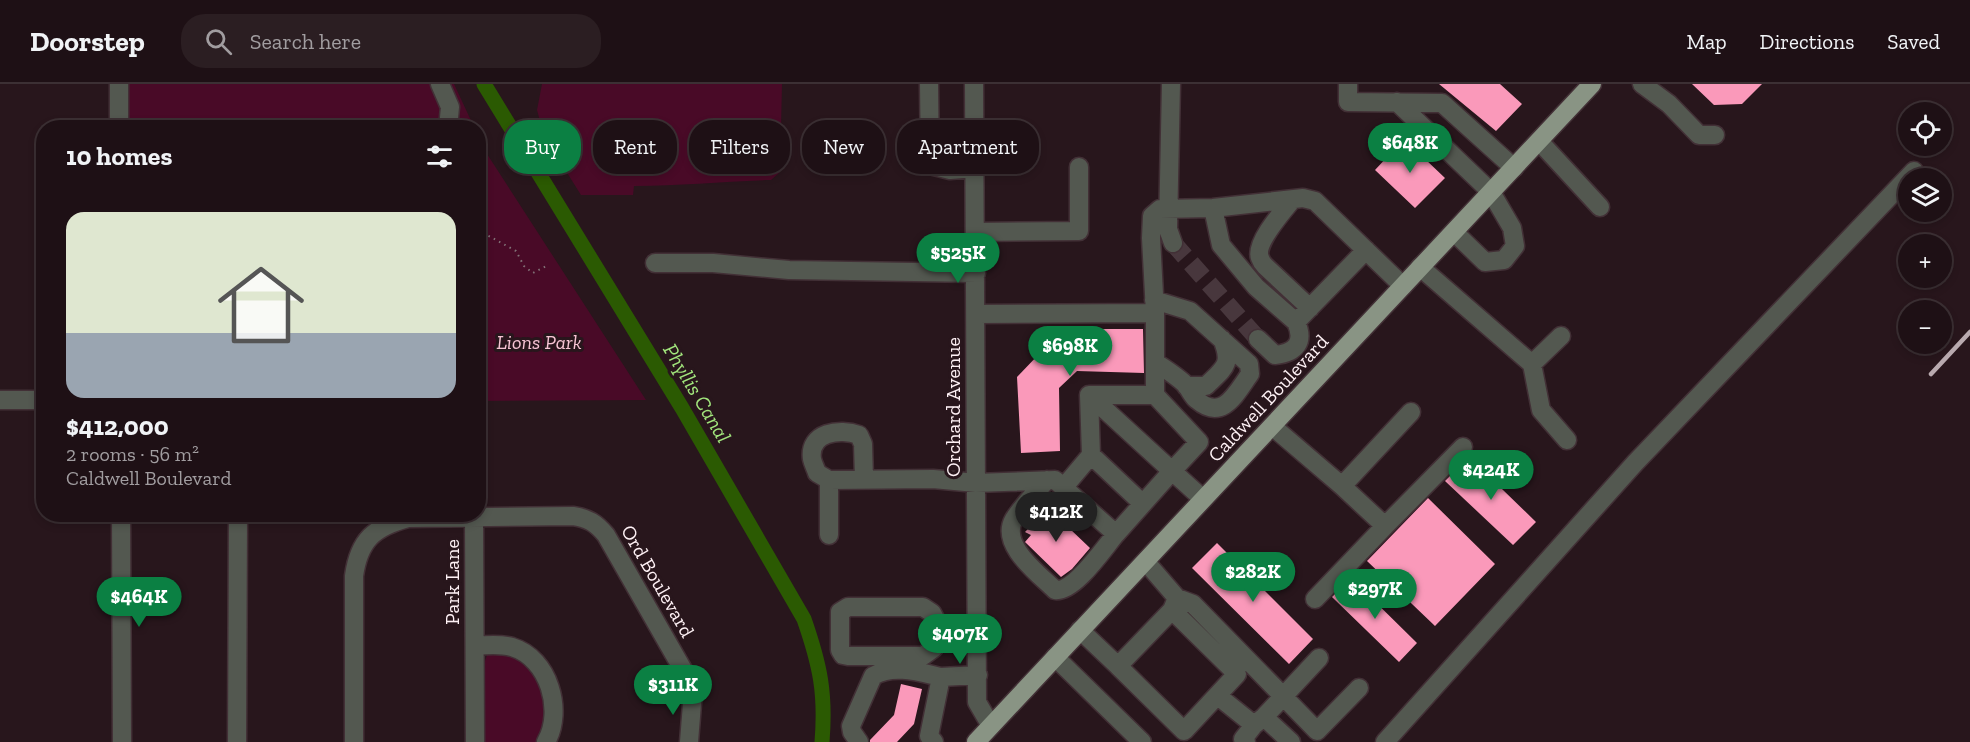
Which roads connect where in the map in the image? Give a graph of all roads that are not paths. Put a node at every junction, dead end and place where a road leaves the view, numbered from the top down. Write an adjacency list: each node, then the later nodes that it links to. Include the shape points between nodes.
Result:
1 (119, 84): 10 (street)
2 (440, 84): 11 (street, via 450,107)
3 (928, 84): 12 (street)
4 (974, 84): 13 (street, Orchard Avenue)
5 (1171, 84): 24 (street)
6 (1348, 84): 9 (street, via 1348,102)
7 (1592, 84): 15 (main road, Caldwell Boulevard)
8 (1642, 84): 14 (street, via 1699,135)
9 (1397, 102): 17 (street, via 1442,103); 20 (street)
10 (119, 120)
11 (449, 120)
12 (929, 120)
13 (974, 120)
14 (1715, 135)
15 (1539, 141): 17 (main road, Caldwell Boulevard); 22 (street)
16 (1079, 167): 25 (street, via 1080,231)
17 (1514, 168): 20 (main road, Caldwell Boulevard)
18 (975, 174): 25 (street, Orchard Avenue)
19 (1898, 188): 97 (street, via 1635,463)
20 (1491, 192): 26 (main road, Caldwell Boulevard); 26 (street, via 1512,228 1515,246 1504,260 1485,262)
21 (1292, 200): 23 (street); 28 (street, via 1315,201); 34 (street, via 1265,235 1259,252 1265,266)
22 (1600, 207)
23 (1213, 208): 24 (street); 36 (street, via 1221,245 1256,287)
24 (1169, 209): 27 (street, via 1168,229); 33 (street, via 1160,209 1152,216)
25 (975, 232): 31 (street, Orchard Avenue)
26 (1454, 232): 30 (main road, Caldwell Boulevard)
27 (1173, 243)
28 (1366, 250): 32 (street); 34 (street)
29 (655, 263): 31 (street)
30 (1420, 267): 32 (main road, Caldwell Boulevard); 41 (street)
31 (976, 273): 35 (street, Orchard Avenue)
32 (1403, 286): 48 (main road, Caldwell Boulevard)
33 (1154, 307): 35 (street); 38 (street, via 1190,310); 40 (street)
34 (1310, 308): 36 (street)
35 (976, 314): 55 (street, Orchard Avenue)
36 (1296, 322): 39 (street, via 1300,332 1298,345 1288,354 1275,355)
37 (1561, 336): 41 (street)
38 (1222, 339): 42 (street, via 1228,353 1222,370 1206,386); 42 (street, via 1249,364 1250,374 1234,396 1218,409 1210,409)
39 (1258, 339)
40 (1155, 362): 42 (street); 44 (street)
41 (1532, 364): 49 (street, via 1541,410)
42 (1186, 386)
43 (1089, 395): 44 (street); 51 (street); 52 (street)
44 (1155, 395): 52 (street, via 1199,442)
45 (36, 399): 46 (street)
46 (0, 400)
47 (1411, 412): 57 (street)
48 (1272, 426): 57 (street); 58 (main road, Caldwell Boulevard)
49 (1567, 440)
50 (1463, 447): 65 (street)
51 (1091, 455): 56 (street); 59 (street)
52 (1172, 471): 58 (street); 59 (street)
53 (864, 479): 54 (street); 54 (street, via 859,435 830,432 813,446 812,459 817,474); 55 (street)
54 (829, 480): 67 (street)
55 (976, 483): 56 (street); 71 (street, Orchard Avenue)
56 (1055, 483): 66 (street); 66 (street, via 1014,520 1011,532 1018,553 1055,590 1064,590 1074,583)
57 (1342, 486): 65 (street)
58 (1203, 500): 68 (main road, Caldwell Boulevard)
59 (1142, 503): 66 (street)
60 (486, 517): 91 (street, Ord Boulevard, via 573,516 597,524 686,675 693,697)
61 (121, 522): 86 (street)
62 (238, 522): 87 (street)
63 (394, 522): 88 (street, Ord Boulevard, via 365,541 356,559)
64 (474, 522): 74 (street, Park Lane)
65 (1385, 526): 69 (street)
66 (1116, 534)
67 (829, 535)
68 (1146, 562): 70 (street); 73 (main road, Caldwell Boulevard)
69 (1315, 599)
70 (1175, 604): 77 (street); 81 (street, via 1237,674); 82 (street, via 1193,604)
71 (978, 626): 72 (street); 78 (street, Orchard Avenue)
72 (940, 628): 72 (street, via 934,648 923,656 848,656 840,650 840,612 848,608 923,607 932,613)
73 (1080, 630): 75 (main road, Caldwell Boulevard); 77 (street)
74 (475, 646): 89 (street, Park Lane); 90 (street, Park Lane, via 513,647 536,665 553,695 553,726)
75 (1055, 657): 84 (main road, Caldwell Boulevard); 94 (street)
76 (1319, 658): 82 (street)
77 (1118, 666): 81 (street, via 1184,731)
78 (978, 675): 79 (street); 84 (street, Orchard Avenue, via 977,702)
79 (941, 677): 85 (street); 92 (street, via 906,670 873,676 851,726)
80 (1359, 688): 82 (street, via 1317,731)
81 (1218, 696): 83 (street)
82 (1284, 697): 83 (street)
83 (1259, 721): 95 (street, via 1243,739); 96 (street)
84 (991, 726): 93 (main road, Caldwell Boulevard)
85 (929, 740)
86 (122, 742)
87 (237, 742)
88 (354, 742)
89 (475, 742)
90 (546, 742)
91 (689, 742)
92 (859, 742)
93 (976, 742)
94 (1142, 742)
95 (1246, 742)
96 (1291, 742)
97 (1385, 742)

